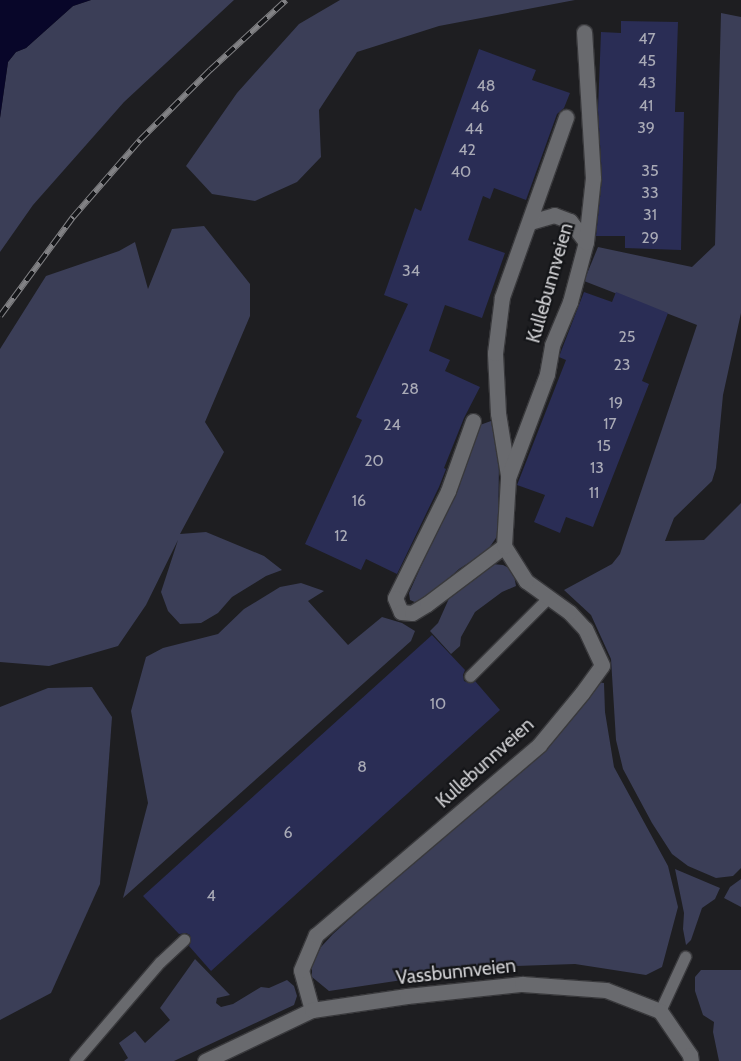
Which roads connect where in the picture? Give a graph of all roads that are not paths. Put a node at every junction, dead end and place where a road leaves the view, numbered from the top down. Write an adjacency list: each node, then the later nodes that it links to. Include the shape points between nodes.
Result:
1 (584, 32): 4 (street, Kullebunnveien, via 593,178)
2 (566, 117): 3 (street, Kullebunnveien)
3 (530, 222): 4 (street, via 554,215 570,221); 6 (street, Kullebunnveien, via 502,297 496,353 498,413)
4 (586, 242): 6 (street, Kullebunnveien, via 570,302 552,345 547,374)
5 (473, 421): 7 (street, via 448,491 395,598 401,612 412,613 427,604)
6 (508, 478): 7 (street, Kullebunnveien)
7 (504, 546): 8 (street, Kullebunnveien, via 526,582)
8 (549, 597): 9 (lane); 12 (street, Kullebunnveien, via 585,629 602,664 582,694 539,745 316,935 301,970)
9 (470, 676)
10 (184, 940): 14 (lane, via 160,962)
11 (685, 957): 13 (lane)
12 (312, 1010): 13 (street, Vassbunnveien, via 522,984 606,990); 15 (street, Vassbunnveien)
13 (660, 1011): 16 (street)
14 (75, 1061)
15 (206, 1061)
16 (691, 1061)

